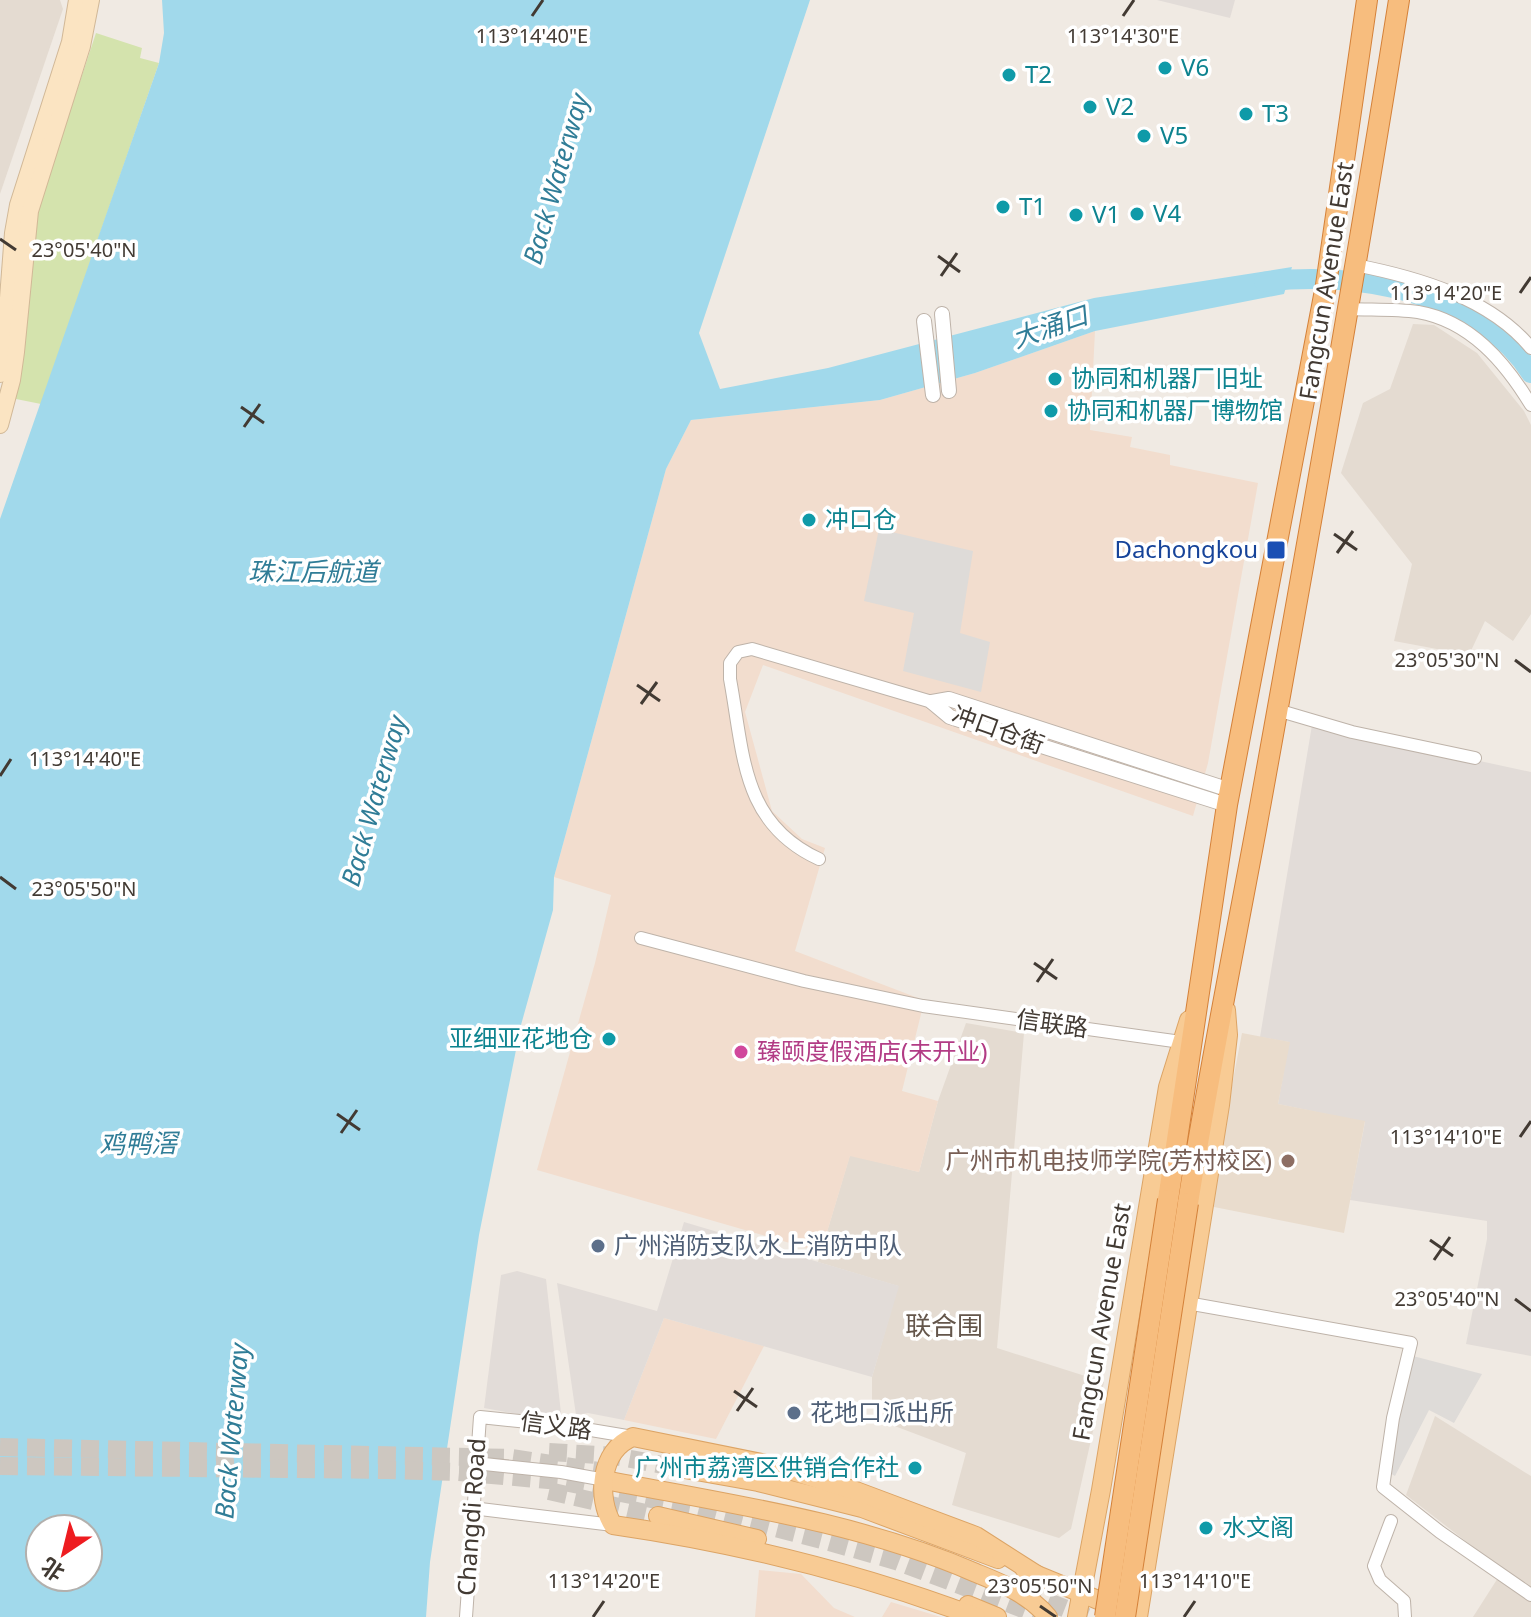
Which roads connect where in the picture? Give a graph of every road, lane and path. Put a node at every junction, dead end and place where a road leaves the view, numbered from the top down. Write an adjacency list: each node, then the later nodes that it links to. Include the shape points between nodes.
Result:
1 (77, 0): 9 (main road, via 70,42 18,205)
2 (91, 0): 13 (main road, via 82,46 30,211 14,366)
3 (1367, 0): 17 (highway, Fangcun Avenue East, via 1327,278)
4 (1399, 0): 5 (highway, Fangcun Avenue East)
5 (1352, 284): 8 (street, via 1402,276 1480,307 1508,323); 12 (street, via 1458,327 1493,354); 15 (highway, Fangcun Avenue East)
6 (942, 314): 10 (street)
7 (924, 321): 11 (street)
8 (1531, 348)
9 (0, 374)
10 (949, 391)
11 (933, 395)
12 (1531, 405)
13 (0, 425)
14 (932, 702): 17 (street, 冲口仓街, via 949,699); 18 (street, via 752,649 738,652 730,663 749,782 767,821 795,848)
15 (1277, 710): 16 (street); 21 (highway, Fangcun Avenue East)
16 (1475, 758)
17 (1229, 797): 20 (highway, Fangcun Avenue East)
18 (819, 859)
19 (641, 938): 22 (street, 信联路, via 923,1006)
20 (1199, 991): 22 (main road, Fangcun Avenue East); 23 (highway, Fangcun Avenue East)
21 (1225, 995): 23 (highway, Fangcun Avenue East); 24 (main road, Fangcun Avenue East, via 1225,1070)
22 (1181, 1042): 30 (main road, Fangcun Avenue East, via 1168,1087)
23 (1178, 1201): 44 (highway, Fangcun Avenue East, bridge); 45 (highway, Fangcun Avenue East, bridge)
24 (1187, 1303): 31 (main road, Fangcun Avenue East); 38 (street, via 1411,1343 1383,1487)
25 (480, 1417): 26 (street, 信义路); 27 (street, Changdi Road)
26 (633, 1437): 29 (main road, via 614,1449); 36 (main road, via 776,1466 856,1491 976,1536)
27 (475, 1463): 29 (street); 32 (street, Changdi Road)
28 (668, 1466): 36 (main road, via 862,1508)
29 (605, 1480): 35 (main road, via 604,1508); 42 (main road, via 777,1513 914,1550 1018,1592)
30 (1101, 1490): 31 (main road); 37 (main road, Fangcun Avenue East)
31 (1156, 1498): 46 (main road, Fangcun Avenue East)
32 (472, 1508): 35 (street); 39 (street, Changdi Road)
33 (658, 1516): 41 (main road, via 857,1564)
34 (1391, 1521): 47 (street, via 1374,1566 1380,1580 1404,1601)
35 (613, 1525): 40 (main road, via 797,1560)
36 (1037, 1575): 37 (main road)
37 (1082, 1593): 43 (main road, Fangcun Avenue East); 46 (main road)
38 (1531, 1595)
39 (466, 1617)
40 (976, 1617)
41 (997, 1617)
42 (1048, 1617)
43 (1077, 1617)
44 (1105, 1617)
45 (1125, 1617)
46 (1138, 1617)
47 (1405, 1617)

